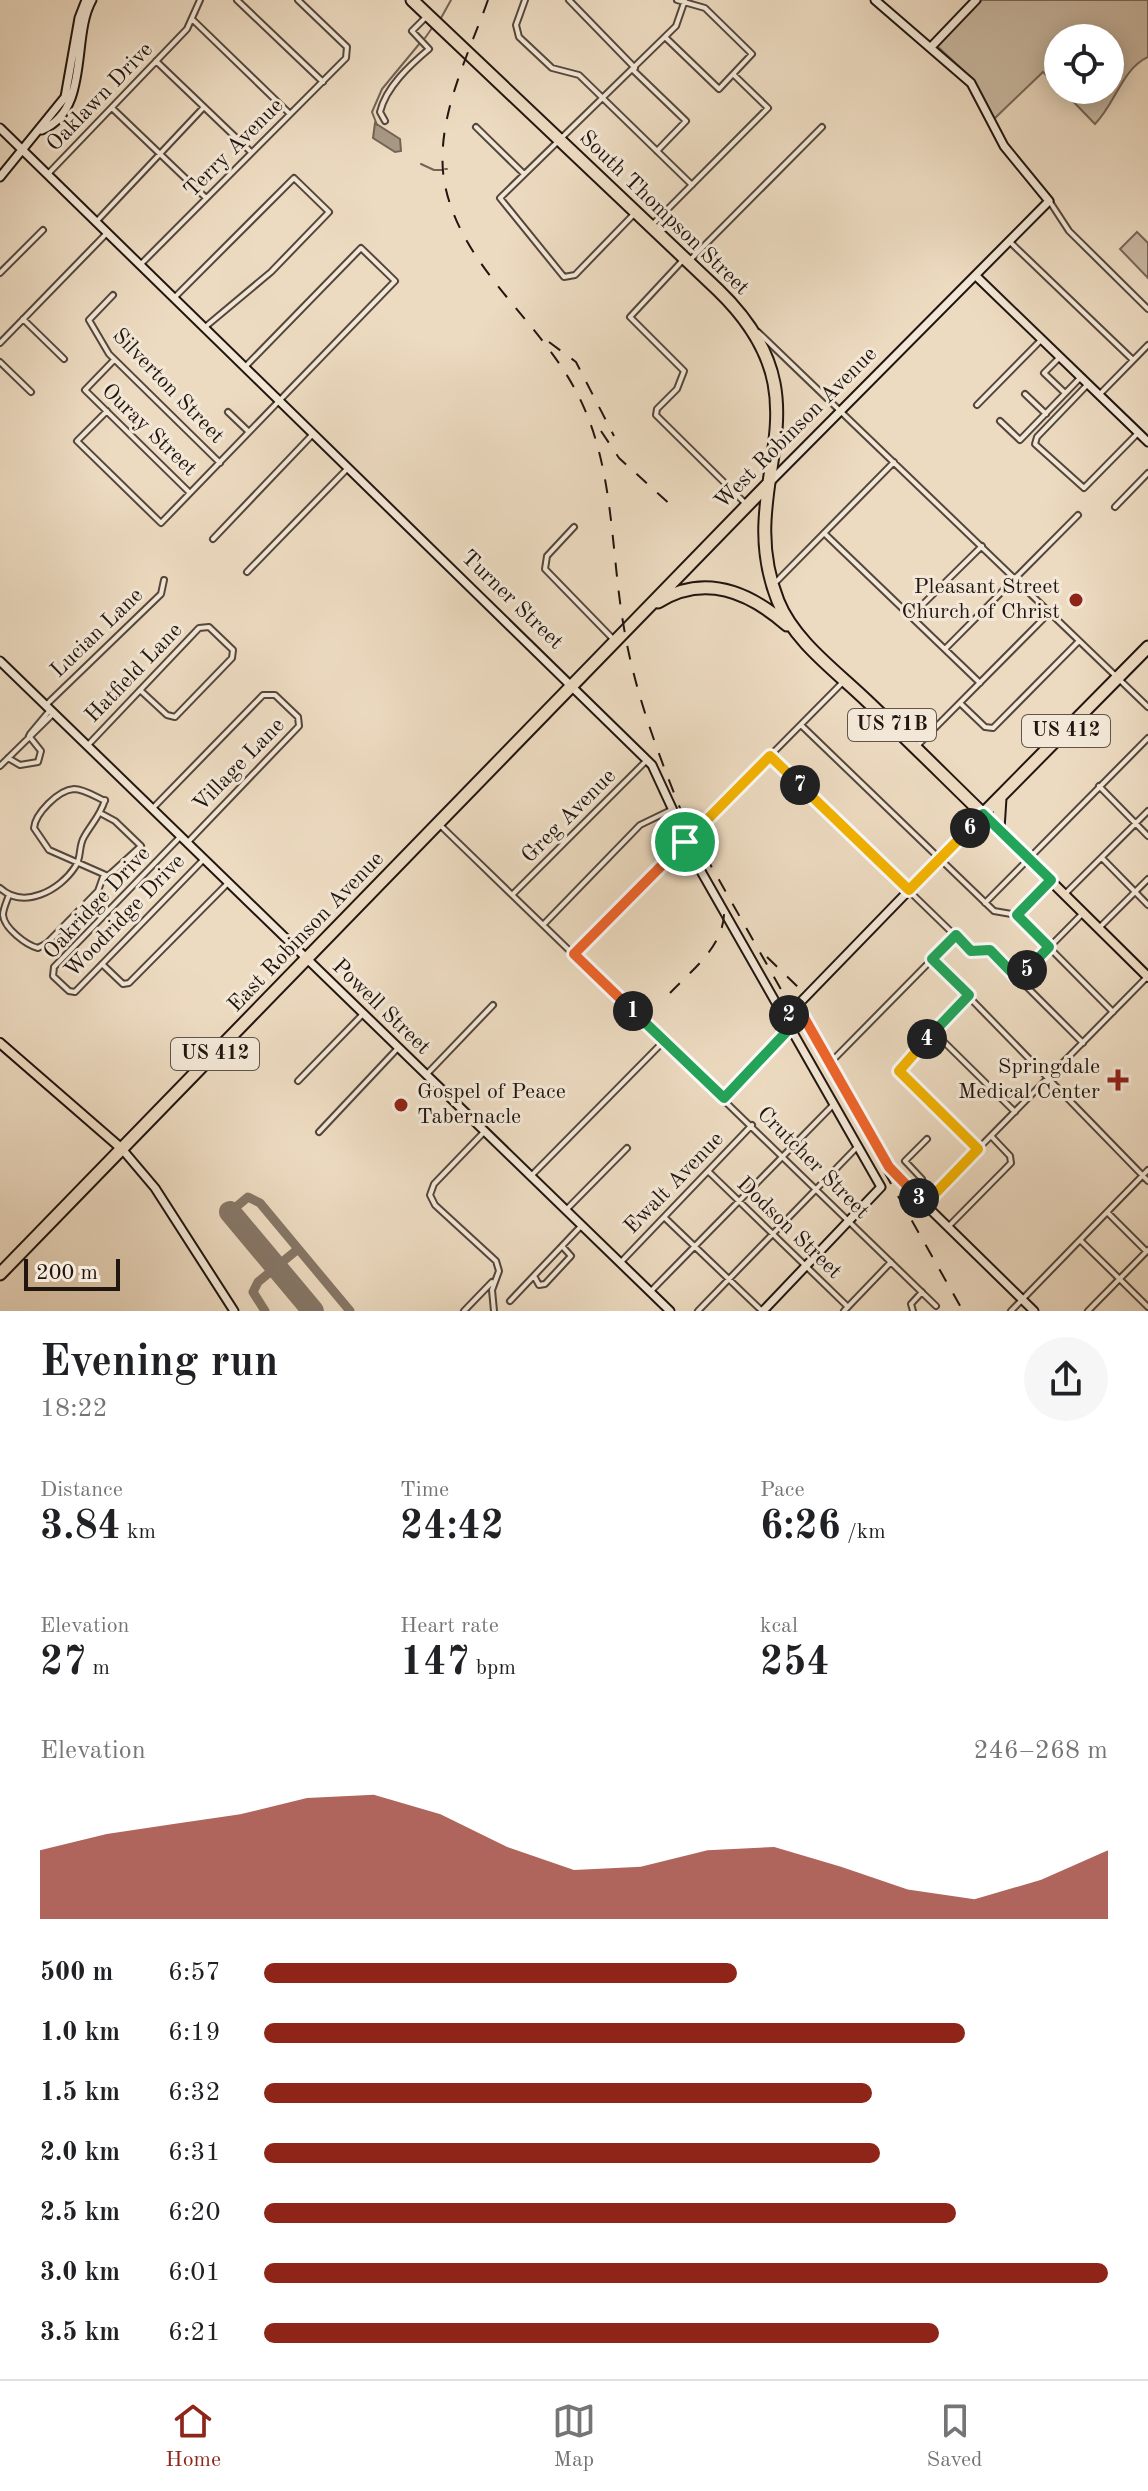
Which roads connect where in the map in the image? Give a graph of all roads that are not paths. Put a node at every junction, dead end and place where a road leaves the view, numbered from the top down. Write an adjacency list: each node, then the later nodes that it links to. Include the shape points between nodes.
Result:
1 (89, 0): 31 (street, via 79,18 68,89)
2 (200, 0): 15 (street, Oaklawn Drive)
3 (237, 0): 21 (street)
4 (298, 0): 13 (street)
5 (309, 0): 13 (street)
6 (412, 0): 14 (highway, South Thompson Street)
7 (525, 0): 22 (street, via 516,25 519,37 547,65 579,75)
8 (569, 0): 19 (street)
9 (677, 0): 12 (street)
10 (875, 0): 17 (street)
11 (976, 0): 17 (street)
12 (685, 1): 16 (street, via 680,20); 20 (street, via 711,12 752,54)
13 (304, 5): 21 (street, Terry Avenue, via 349,52)
14 (427, 15): 26 (street, via 412,31 429,49 396,82 380,112); 30 (highway, South Thompson Street)
15 (193, 20): 18 (street, Oaklawn Drive); 25 (street)
16 (665, 37): 19 (street); 20 (street, via 719,89)
17 (932, 46): 40 (street, via 977,92 1004,146)
18 (156, 61): 23 (street); 24 (street, Oaklawn Drive)
19 (634, 69): 22 (street); 32 (street, via 686,121)
20 (733, 74): 38 (street, via 768,108)
21 (323, 82): 25 (street, Terry Avenue)
22 (604, 100): 30 (street); 32 (street)
23 (204, 107): 33 (street); 34 (street)
24 (112, 108): 34 (street); 37 (street, Oaklawn Drive)
25 (289, 113): 33 (street, Terry Avenue)
26 (385, 121)
27 (476, 127): 36 (street)
28 (822, 127): 47 (street)
29 (0, 128): 31 (street, Turner Street)
30 (560, 141): 36 (street); 41 (highway, South Thompson Street)
31 (23, 150): 35 (street); 37 (street, Turner Street)
32 (657, 151): 38 (street)
33 (251, 152): 39 (street, Terry Avenue)
34 (160, 154): 39 (street); 42 (street)
35 (1, 172)
36 (524, 174): 41 (street, via 500,198 564,277 575,275)
37 (47, 175): 42 (street, Turner Street)
38 (692, 185): 43 (street)
39 (206, 198): 48 (street, Terry Avenue)
40 (1049, 201): 46 (street, West Robinson Avenue); 53 (street, via 1069,231)
41 (636, 211): 43 (highway, South Thompson Street)
42 (96, 222): 45 (street, Turner Street)
43 (651, 226): 47 (highway, South Thompson Street)
44 (43, 230): 49 (street)
45 (107, 233): 48 (street, Turner Street); 54 (street)
46 (1009, 241): 50 (street, West Robinson Avenue); 63 (street)
47 (686, 260): 55 (highway, South Thompson Street); 89 (street, via 630,317 684,371 656,415)
48 (140, 265): 52 (street, Turner Street)
49 (0, 273)
50 (976, 276): 57 (street); 74 (street, West Robinson Avenue)
51 (113, 295): 62 (street, Silverton Street, via 89,320)
52 (174, 298): 56 (street, Turner Street); 56 (street, via 294,178 329,212 271,272)
53 (1148, 309)
54 (23, 319): 58 (street); 61 (street)
55 (747, 322): 74 (street); 87 (highway, South Thompson Street, via 776,391 779,433)
56 (204, 328): 65 (street, Turner Street)
57 (1042, 339): 60 (street); 73 (street)
58 (0, 343)
59 (1148, 345): 63 (street)
60 (1060, 357): 66 (street); 69 (street, via 1044,373)
61 (64, 359)
62 (114, 360): 75 (street, Ouray Street, via 85,390); 84 (street, Silverton Street)
63 (1133, 360): 71 (street)
64 (0, 362): 68 (street)
65 (245, 367): 72 (street, Turner Street); 72 (street, via 361,248 395,281)
66 (1081, 377): 67 (street); 69 (street)
67 (1088, 384): 71 (street); 80 (street, via 1035,444 1084,488)
68 (31, 392)
69 (1065, 393): 77 (street)
70 (1025, 394): 77 (street)
71 (1099, 395): 80 (street)
72 (280, 401): 79 (street); 81 (street, Turner Street)
73 (977, 405)
74 (842, 410): 83 (street); 87 (street, West Robinson Avenue)
75 (107, 411): 88 (street, Ouray Street); 88 (street, via 77,441 161,523)
76 (228, 412): 79 (street)
77 (1046, 414): 78 (street, via 1020,440)
78 (1000, 421)
79 (249, 432): 84 (street)
80 (1138, 432): 82 (street)
81 (314, 434): 85 (street, Turner Street); 96 (street)
82 (1148, 442)
83 (895, 461): 95 (street); 97 (street)
84 (220, 463): 88 (street)
85 (348, 467): 98 (street); 115 (street, Turner Street)
86 (1148, 473): 90 (street)
87 (770, 482): 89 (highway, West Robinson Avenue); 93 (highway, South Thompson Street)
88 (191, 493)
89 (747, 504): 91 (highway, West Robinson Avenue)
90 (1115, 507)
91 (737, 515): 93 (highway, via 752,509); 102 (highway, West Robinson Avenue)
92 (1078, 515): 99 (street)
93 (764, 521): 101 (highway, South Thompson Street)
94 (574, 527): 107 (street, via 552,550 545,569)
95 (824, 533): 101 (street); 105 (street)
96 (213, 539)
97 (982, 546): 99 (street); 105 (street)
98 (247, 572)
99 (1015, 578): 104 (street); 110 (street)
100 (164, 580): 119 (street, Lucian Lane, via 161,594)
101 (772, 585): 103 (highway, South Thompson Street)
102 (677, 587): 103 (highway, US 412, via 726,589); 107 (highway, US 412)
103 (774, 608): 106 (highway, US 412)
104 (1050, 612): 108 (street); 114 (street)
105 (911, 616): 110 (street)
106 (800, 635): 113 (highway, US 71B)
107 (616, 641): 115 (highway, US 412)
108 (1080, 641): 112 (street); 117 (street, via 990,729)
109 (1148, 647): 112 (highway, US 412)
110 (945, 649): 114 (street)
111 (0, 661): 119 (street, Powell Street)
112 (1118, 678): 118 (street); 130 (highway, US 412)
113 (845, 680): 120 (street); 124 (highway, US 71B)
114 (980, 683): 117 (street)
115 (573, 686): 127 (street, Turner Street); 137 (highway, East Robinson Avenue / US 412)
116 (140, 690): 116 (street, Hatfield Lane, via 199,628 206,626 234,653 172,718); 123 (street, Hatfield Lane)
117 (960, 703): 124 (street)
118 (1148, 707)
119 (50, 709): 121 (street, Lucian Lane); 123 (street, Powell Street)
120 (801, 725): 125 (street); 145 (street)
121 (29, 736): 126 (street, Lucian Lane); 126 (street, via 41,751 38,762 20,765)
122 (1148, 738): 129 (street)
123 (88, 745): 131 (street, Powell Street)
124 (915, 748): 135 (highway, US 71B)
125 (770, 756): 141 (street); 152 (street)
126 (8, 758): 128 (street, Lucian Lane)
127 (648, 759): 132 (street, Turner Street); 154 (street, Greg Avenue)
128 (0, 766)
129 (1099, 786): 136 (street); 143 (street)
130 (1000, 797): 135 (highway, US 412); 138 (highway)
131 (153, 808): 140 (street, Powell Street); 140 (street, Village Lane, via 263,695 275,695 298,717 299,726)
132 (671, 810): 141 (street, Turner Street); 161 (street, via 640,825)
133 (1148, 811): 136 (street)
134 (102, 814): 146 (street, via 82,841); 146 (street, via 105,800 72,789 35,821 35,832 47,848); 147 (street, via 141,846 116,872)
135 (983, 814): 138 (main road, US 71B); 145 (street)
136 (1136, 823): 139 (street); 144 (street)
137 (439, 824): 154 (street, Crutcher Street); 167 (highway, East Robinson Avenue / US 412)
138 (998, 829): 143 (main road, US 71B)
139 (1148, 836)
140 (184, 839): 142 (street, Powell Street); 171 (street, Oakridge Drive, via 52,970)
141 (685, 842): 165 (street); 177 (street, Turner Street)
142 (204, 858): 150 (street, Powell Street); 168 (street, Woodridge Drive)
143 (1028, 858): 149 (main road, US 71B); 157 (street)
144 (1101, 858): 153 (street); 155 (street)
145 (940, 859): 152 (street); 157 (street)
146 (77, 864): 147 (street); 156 (street, via 48,894)
147 (104, 876): 156 (street, via 98,891 38,948 6,923 3,911)
148 (1148, 879): 153 (street)
149 (1051, 880): 155 (main road, US 71B); 160 (street)
150 (229, 882): 167 (street, Powell Street); 168 (street, via 129,983 123,984)
151 (0, 888): 156 (street)
152 (909, 890): 163 (street); 174 (street)
153 (1135, 892): 158 (street); 162 (street)
154 (513, 894): 161 (street, Crutcher Street)
155 (1065, 894): 159 (main road, US 71B)
156 (9, 895)
157 (985, 903): 160 (street, via 998,913)
158 (1148, 905)
159 (1084, 912): 162 (main road, US 71B); 164 (street)
160 (1017, 915): 164 (street)
161 (544, 924): 165 (street, Crutcher Street)
162 (1099, 928): 169 (main road, US 71B)
163 (956, 935): 166 (street); 170 (street, via 971,951 990,950)
164 (1049, 947): 170 (street); 175 (street)
165 (574, 954): 180 (street, Crutcher Street)
166 (932, 959): 172 (street); 184 (street)
167 (307, 960): 176 (street, Powell Street); 198 (highway, East Robinson Avenue / US 412)
168 (102, 964): 171 (street, Woodridge Drive, via 75,992)
169 (1148, 976): 175 (street)
170 (1018, 979): 182 (street)
171 (69, 991)
172 (969, 995): 179 (street); 186 (street)
173 (493, 1005): 185 (street)
174 (798, 1007): 177 (street); 184 (street)
175 (1113, 1012): 182 (street)
176 (363, 1014): 183 (street, Powell Street); 187 (street)
177 (785, 1018): 178 (street, Turner Street)
178 (790, 1028): 188 (street); 189 (street, Turner Street)
179 (934, 1032): 190 (street); 199 (street, via 899,1069)
180 (664, 1041): 188 (street, Crutcher Street); 204 (street)
181 (0, 1043): 198 (main road)
182 (1083, 1043): 186 (street)
183 (398, 1048): 185 (street, Powell Street); 192 (street)
184 (829, 1063): 207 (street, via 889,1167)
185 (426, 1075): 193 (street, Powell Street)
186 (1049, 1076): 190 (street); 203 (street)
187 (298, 1081)
188 (724, 1098): 191 (street, Crutcher Street)
189 (834, 1104): 196 (street, Turner Street); 200 (street)
190 (1015, 1112): 194 (street)
191 (752, 1125): 200 (street, Crutcher Street); 202 (street, Ewalt Avenue)
192 (319, 1132)
193 (484, 1132): 204 (street, Powell Street); 228 (street, via 434,1184 430,1195 496,1261)
194 (991, 1136): 199 (street); 215 (street, via 1011,1163)
195 (927, 1139): 207 (street, via 905,1161 922,1179)
196 (858, 1146): 206 (street); 213 (street, Turner Street, via 881,1187)
197 (627, 1148): 210 (street)
198 (122, 1149): 224 (highway, East Robinson Avenue / US 412); 237 (street, via 156,1190)
199 (978, 1149): 209 (street)
200 (783, 1156): 206 (street, Crutcher Street); 208 (street)
201 (1148, 1170): 203 (street)
202 (708, 1171): 208 (street, Dodson Street); 212 (street, Ewalt Avenue)
203 (1142, 1176): 205 (street); 211 (street)
204 (531, 1177): 210 (street, Powell Street)
205 (1148, 1181)
206 (817, 1188): 213 (street, Crutcher Street); 216 (street)
207 (911, 1191): 209 (street)
208 (739, 1201): 216 (street, Dodson Street); 219 (street)
209 (925, 1204): 215 (street)
210 (566, 1211): 214 (street, Powell Street)
211 (1107, 1212): 217 (street); 220 (street)
212 (664, 1217): 219 (street); 222 (street, Ewalt Avenue)
213 (849, 1221): 221 (street, Crutcher Street); 223 (street)
214 (581, 1226): 218 (street); 222 (street, Powell Street)
215 (948, 1227): 231 (street)
216 (772, 1234): 223 (street, Dodson Street); 226 (street)
217 (1080, 1240): 227 (street); 231 (street)
218 (562, 1246): 225 (street); 225 (street, via 571,1256 545,1284 539,1285)
219 (695, 1247): 226 (street); 229 (street)
220 (1147, 1251): 227 (street)
221 (891, 1262): 230 (street, Crutcher Street); 235 (street)
222 (620, 1263): 229 (street, Powell Street)
223 (806, 1266): 235 (street, Dodson Street); 242 (street)
224 (0, 1274)
225 (534, 1276): 232 (street)
226 (729, 1279): 241 (street); 242 (street)
227 (1120, 1279): 234 (street); 236 (street)
228 (494, 1281): 238 (street); 239 (street)
229 (650, 1292): 240 (street, Powell Street)
230 (922, 1292): 233 (street, Crutcher Street); 243 (street, via 911,1304)
231 (1022, 1299): 244 (street); 245 (street)
232 (510, 1301)
233 (936, 1306)
234 (1148, 1307)
235 (846, 1309)
236 (1090, 1310)
237 (234, 1311)
238 (464, 1311)
239 (494, 1311)
240 (670, 1311)
241 (698, 1311)
242 (762, 1311)
243 (913, 1311)
244 (1011, 1311)
245 (1034, 1311)

